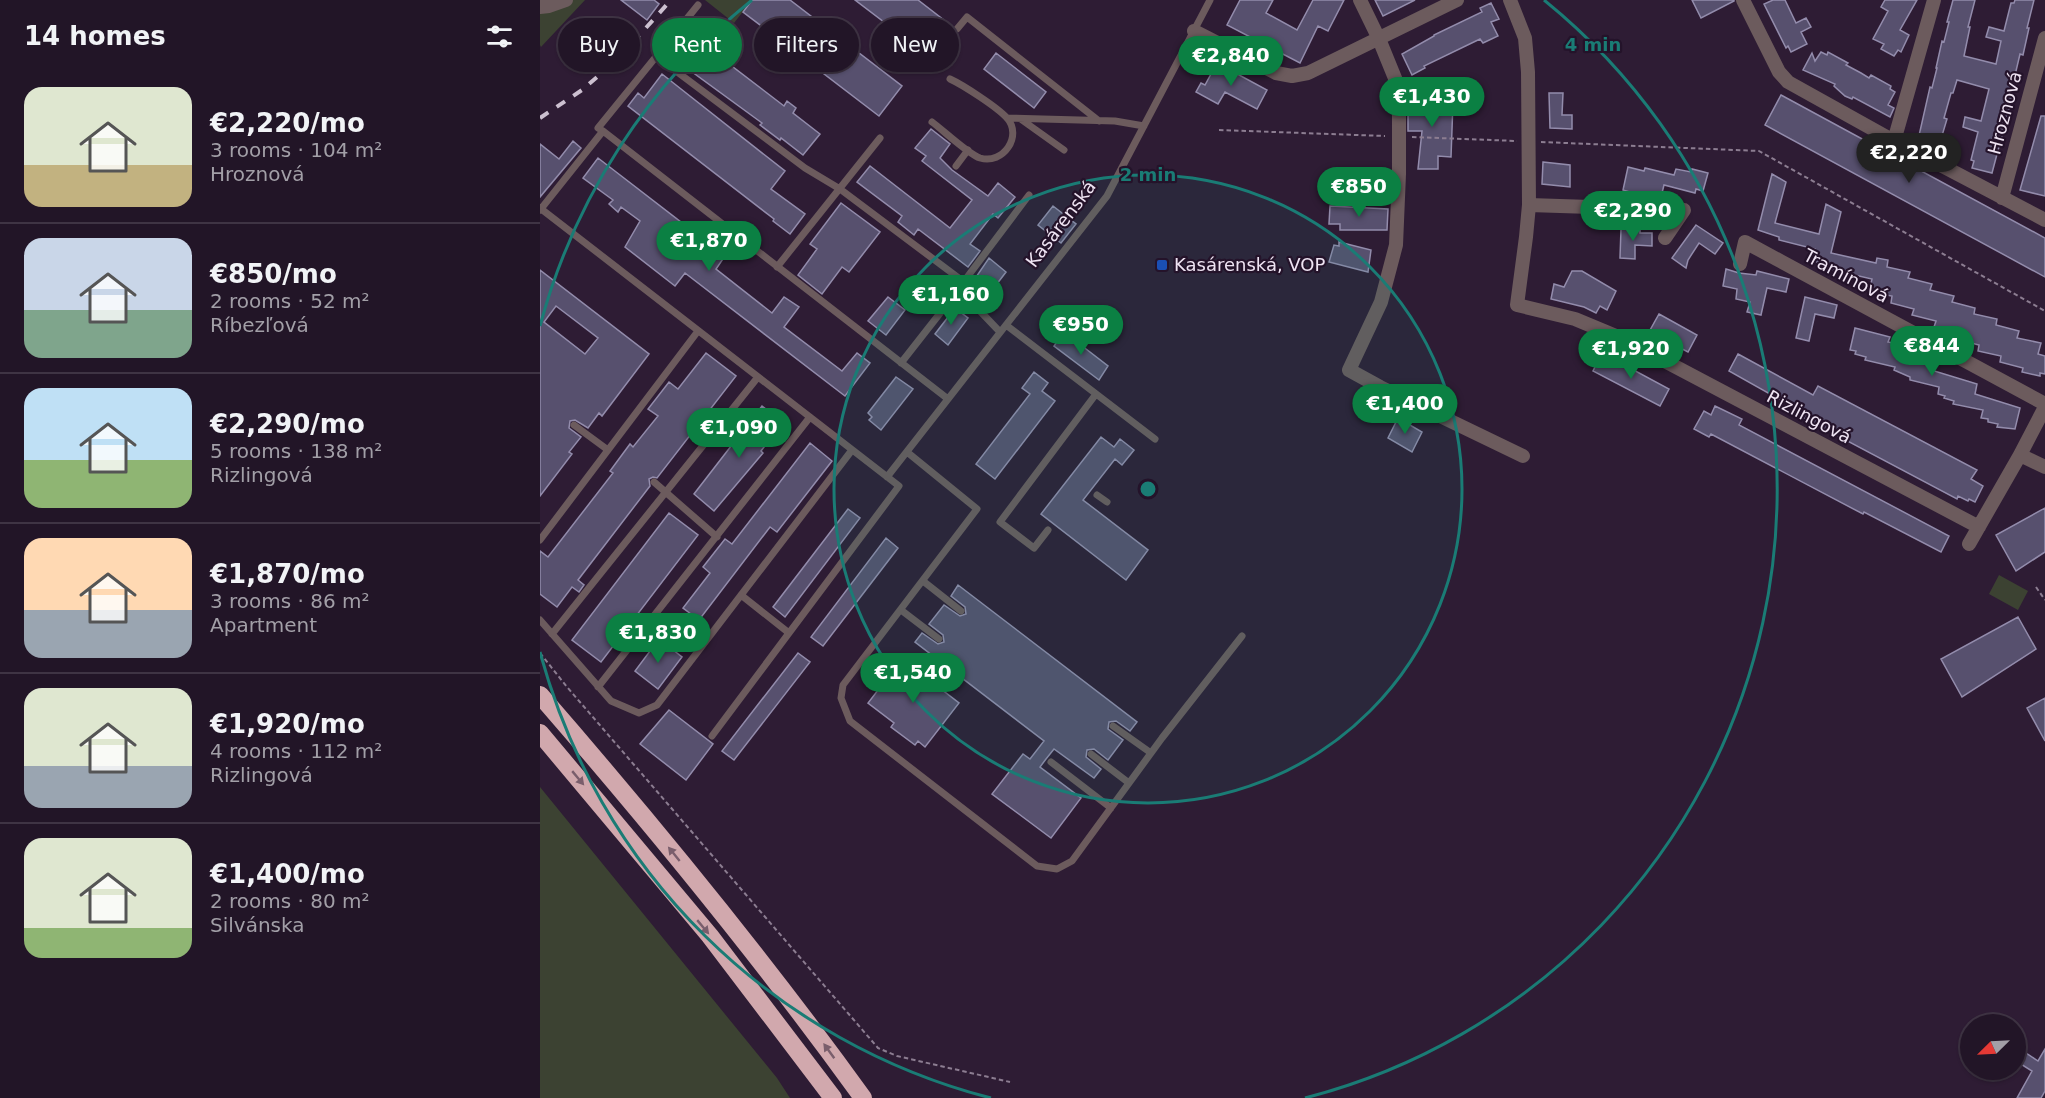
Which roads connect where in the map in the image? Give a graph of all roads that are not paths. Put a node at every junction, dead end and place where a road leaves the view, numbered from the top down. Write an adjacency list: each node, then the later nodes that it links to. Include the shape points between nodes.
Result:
1 (566, 0): 9 (street)
2 (1210, 0): 12 (lane, Kasárenská)
3 (1360, 0): 14 (street)
4 (1457, 0): 14 (street)
5 (1510, 0): 32 (street, via 1525,38 1528,72)
6 (1743, 0): 25 (street, via 1779,72 1788,82)
7 (1934, 0): 25 (street)
8 (698, 4): 10 (lane)
9 (540, 7)
10 (687, 18)
11 (959, 27): 20 (lane, via 967,17)
12 (1194, 31): 14 (street, via 1276,73 1292,76 1308,73); 22 (lane, Kasárenská)
13 (2045, 38): 31 (street, Hroznová)
14 (1379, 39): 55 (street, via 1399,88 1396,244 1381,302 1349,370)
15 (652, 61): 23 (lane, via 598,128)
16 (677, 72): 29 (lane, via 805,168)
17 (950, 79): 18 (lane)
18 (1007, 118): 19 (lane); 26 (lane, via 1012,139 1002,155 980,158)
19 (1022, 120): 20 (lane); 27 (lane)
20 (1099, 121): 22 (lane)
21 (932, 122): 26 (lane)
22 (1144, 126): 40 (lane, Kasárenská, via 1107,196)
23 (603, 131): 33 (lane); 37 (lane)
24 (880, 138): 29 (lane)
25 (1892, 140): 31 (street)
26 (968, 150): 28 (lane)
27 (1064, 150)
28 (956, 166)
29 (840, 189): 37 (lane); 38 (lane)
30 (1029, 195): 38 (lane)
31 (2002, 198): 34 (street)
32 (1528, 205): 35 (street, via 1684,210); 62 (street, Rizlingová, via 1517,305 1575,319 1623,339)
33 (540, 209): 41 (lane)
34 (2045, 220)
35 (1665, 238)
36 (1740, 264): 47 (street, Tramínová, via 1745,242)
37 (777, 267): 43 (lane)
38 (964, 282): 39 (lane)
39 (958, 289): 42 (lane); 43 (lane)
40 (1006, 325): 42 (lane, Kasárenská); 45 (lane)
41 (698, 331): 44 (lane); 51 (lane)
42 (1000, 332): 46 (lane, Kasárenská)
43 (901, 363): 46 (lane)
44 (758, 377): 48 (lane); 59 (lane)
45 (1096, 394): 50 (lane); 63 (lane, via 1000,522 1034,548)
46 (948, 399): 53 (lane, Kasárenská)
47 (2045, 406): 54 (street, Tramínová)
48 (810, 417): 52 (lane); 64 (lane)
49 (574, 425): 51 (lane)
50 (1155, 439)
51 (608, 450): 65 (lane)
52 (852, 450): 57 (lane); 68 (lane)
53 (907, 453): 57 (lane, Kasárenská); 67 (lane, via 977,509)
54 (2020, 455): 56 (street); 62 (street)
55 (1523, 456)
56 (2045, 467)
57 (887, 477): 72 (lane, via 899,486)
58 (654, 482): 59 (lane)
59 (665, 492): 64 (lane); 73 (lane)
60 (1097, 495): 61 (lane)
61 (1107, 502)
62 (1979, 527): 66 (street)
63 (1048, 530)
64 (717, 537): 76 (lane)
65 (540, 540)
66 (1969, 544)
67 (923, 581): 69 (lane); 70 (lane)
68 (741, 595): 72 (lane); 76 (lane, via 657,705 639,713 611,701)
69 (901, 610): 75 (lane); 85 (lane, via 843,685 841,698 850,721 1037,866 1057,869 1072,861)
70 (961, 611)
71 (540, 620): 73 (lane)
72 (789, 633): 80 (lane)
73 (552, 634): 76 (lane)
74 (1242, 636): 81 (lane)
75 (939, 639)
76 (598, 687)
77 (540, 695): 87 (highway, one-way to 77, via 724,915)
78 (1113, 726): 81 (lane)
79 (540, 733): 86 (highway, one-way to 86, via 710,936)
80 (712, 736)
81 (1151, 753): 84 (lane)
82 (1091, 754): 84 (lane)
83 (1051, 762): 85 (lane)
84 (1130, 783): 85 (lane)
85 (1111, 808)
86 (833, 1098)
87 (863, 1098)

